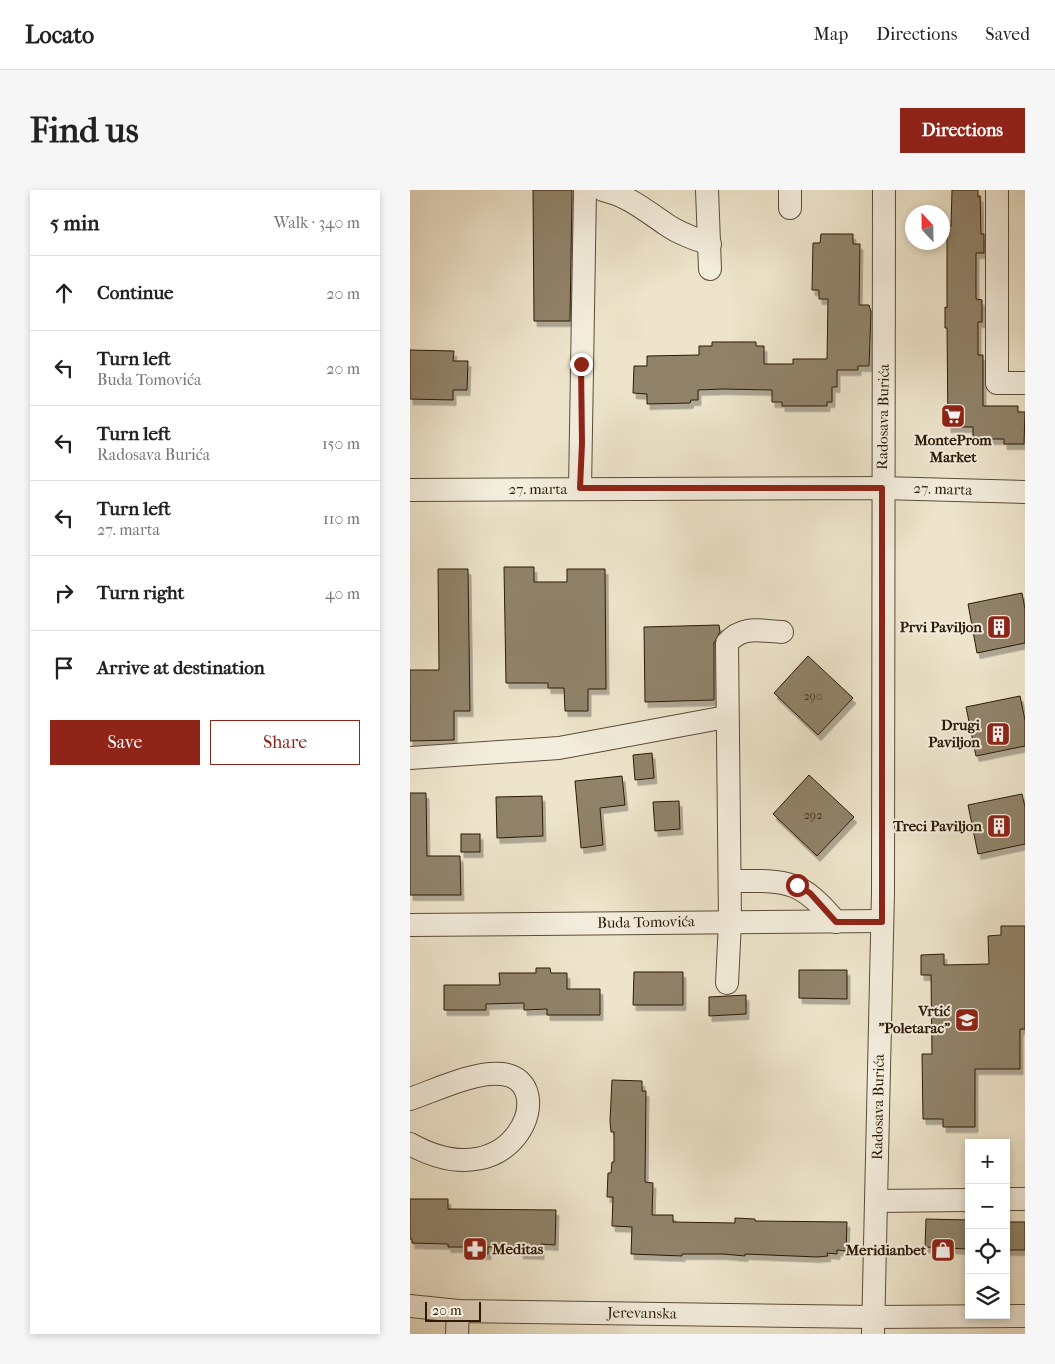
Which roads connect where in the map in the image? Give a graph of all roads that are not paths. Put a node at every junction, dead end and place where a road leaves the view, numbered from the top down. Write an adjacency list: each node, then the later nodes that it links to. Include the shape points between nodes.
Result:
1 (585, 190): 9 (street)
2 (603, 190): 6 (street, via 617,193 668,226)
3 (707, 190): 6 (street)
4 (884, 190): 10 (street, Radosava Burića)
5 (997, 190): 8 (street, via 997,383)
6 (710, 244): 7 (street)
7 (710, 269)
8 (1025, 383)
9 (580, 488): 10 (street, 27. marta); 11 (street, 27. marta)
10 (882, 488): 12 (street, 27. marta); 19 (street, Radosava Burića)
11 (410, 490)
12 (1025, 492)
13 (782, 632): 14 (street, via 748,630 735,634 727,643)
14 (726, 717): 15 (street, via 559,748); 16 (street)
15 (410, 758)
16 (730, 880): 17 (street); 18 (street, via 782,881 797,885 810,893)
17 (730, 922): 18 (street, Buda Tomovića); 20 (street, Buda Tomovića); 21 (street)
18 (836, 922): 19 (street, Buda Tomovića)
19 (882, 922): 27 (street, Radosava Burića)
20 (410, 925)
21 (728, 983)
22 (410, 1099): 23 (street, via 473,1078 502,1074 522,1084 529,1108 515,1138 506,1147 483,1159 456,1160)
23 (410, 1144)
24 (1025, 1199): 26 (street)
25 (965, 1200): 27 (street)
26 (1010, 1200)
27 (876, 1201): 32 (street, Radosava Burića)
28 (410, 1306): 29 (street, Jerevanska)
29 (458, 1312): 31 (street, Jerevanska); 33 (street)
30 (1013, 1322): 32 (street, Jerevanska)
31 (720, 1325): 32 (street, Jerevanska)
32 (873, 1326)
33 (457, 1334)

